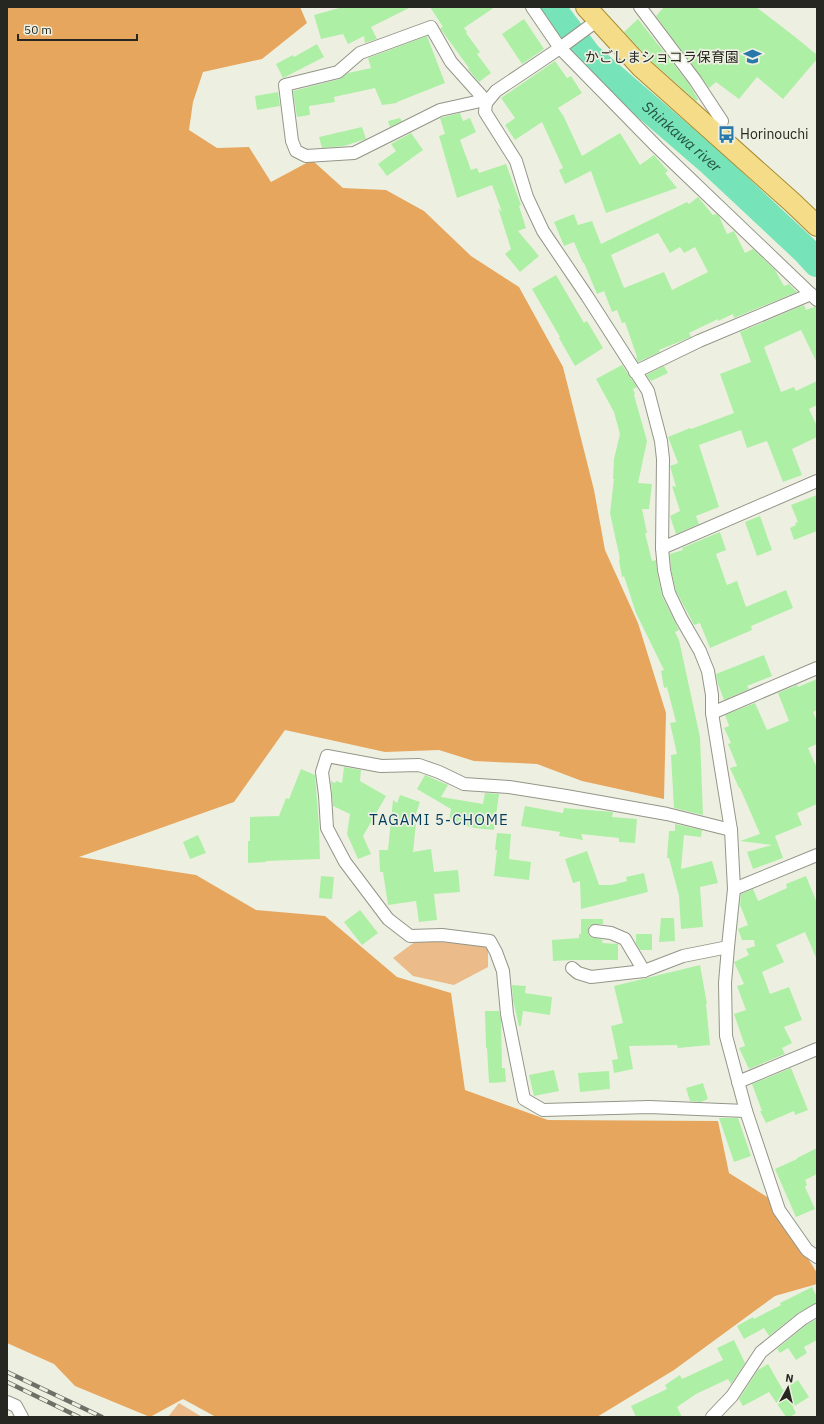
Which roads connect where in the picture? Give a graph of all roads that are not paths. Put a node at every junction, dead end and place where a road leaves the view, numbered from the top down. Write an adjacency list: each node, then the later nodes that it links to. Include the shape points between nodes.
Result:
1 (532, 7): 4 (street)
2 (640, 7): 6 (street, via 722,121)
3 (592, 13): 4 (street); 6 (main road, via 641,67)
4 (560, 48): 5 (street); 8 (street, via 657,148)
5 (485, 101): 5 (street, via 451,62 431,27 360,53 338,72 285,85 292,141 296,151 306,156 354,153 440,110); 9 (street, via 485,112 516,161 527,196 543,231)
6 (717, 136): 7 (main road)
7 (817, 226)
8 (814, 297): 9 (street, via 699,341)
9 (635, 372): 11 (street, via 648,391 663,459)
10 (817, 481): 11 (street)
11 (662, 548): 13 (street, via 669,593 708,671)
12 (817, 668): 13 (street)
13 (712, 713): 14 (street)
14 (731, 830): 16 (street); 23 (street, via 667,814 566,796 509,787 464,784 419,765 380,766 327,756 322,772 327,828 345,862 388,919 410,936 442,935 490,941 503,971 507,1014 524,1099 543,1110 649,1106)
15 (817, 855): 16 (street)
16 (734, 889): 18 (street)
17 (595, 931): 20 (street, via 611,933 625,939)
18 (728, 947): 20 (street, via 683,956); 22 (street, via 725,983 726,1036)
19 (572, 968): 20 (street, via 578,974 591,978)
20 (644, 971)
21 (817, 1049): 22 (street)
22 (738, 1082): 23 (street)
23 (746, 1111): 24 (street, via 779,1210)
24 (812, 1247): 25 (street)
25 (817, 1257)
26 (817, 1310): 29 (street, via 761,1352 732,1396)
27 (7, 1402): 28 (street, via 16,1406)
28 (22, 1417)
29 (712, 1417)

